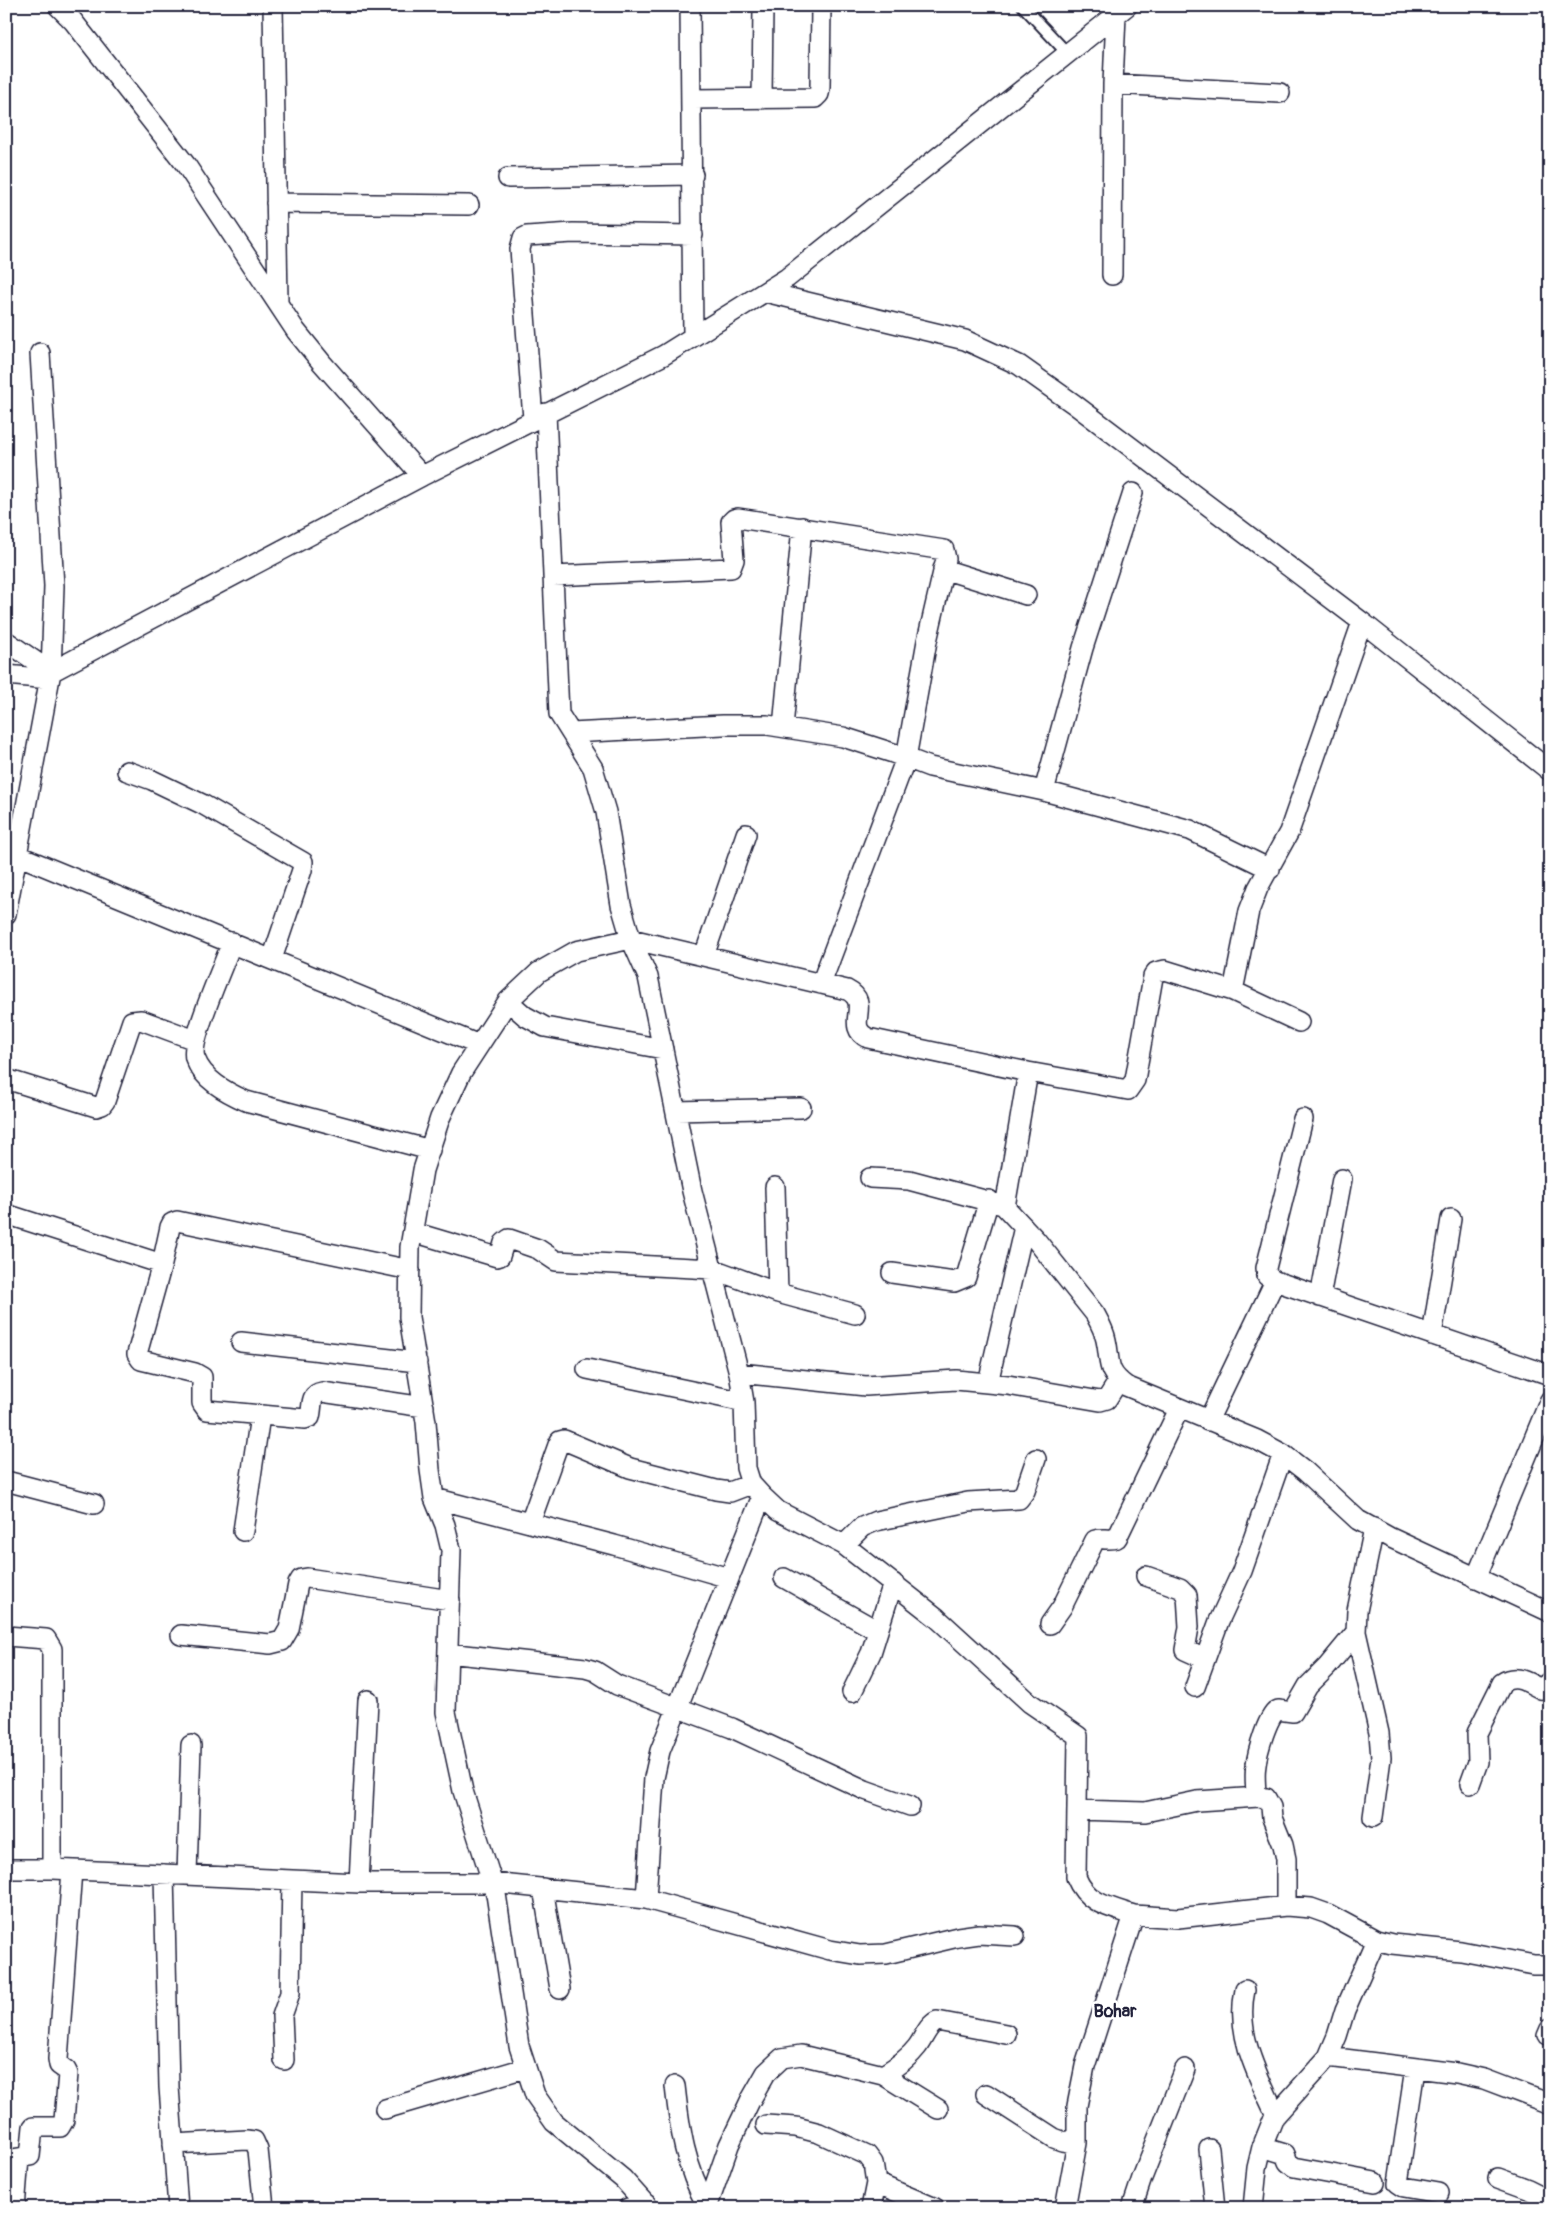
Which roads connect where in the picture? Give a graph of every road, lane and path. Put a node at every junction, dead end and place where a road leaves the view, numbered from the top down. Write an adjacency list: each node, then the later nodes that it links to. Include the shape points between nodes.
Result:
1 (58, 6): 20 (street, via 186,165)
2 (273, 6): 15 (street)
3 (690, 6): 11 (street)
4 (763, 6): 12 (street)
5 (821, 6): 12 (street, via 819,94 814,98)
6 (1023, 6): 8 (lane)
7 (1121, 11): 8 (street); 9 (street)
8 (1067, 53): 19 (street, via 787,278)
9 (1113, 84): 10 (street); 18 (street)
10 (1280, 93)
11 (692, 99): 12 (street); 13 (street)
12 (762, 99)
13 (693, 175): 14 (street); 17 (street)
14 (508, 178)
15 (276, 203): 16 (street); 20 (street)
16 (469, 204)
17 (694, 235): 21 (street); 23 (street, via 573,234 523,238 520,248)
18 (1112, 275)
19 (765, 292): 21 (street); 30 (street, via 965,340 1019,365)
20 (278, 302): 24 (street, via 322,363)
21 (693, 336): 23 (street, via 664,355)
22 (40, 353): 33 (street, via 54,586)
23 (539, 416): 24 (street); 28 (street)
24 (422, 476): 33 (street)
25 (1132, 493): 39 (street, via 1083,648)
26 (802, 527): 27 (street, via 939,548 946,554); 28 (street, via 734,519 731,527 733,564 726,570); 34 (street)
27 (943, 570): 29 (street); 36 (street)
28 (552, 576): 35 (street, via 559,714)
29 (1026, 595)
30 (1362, 622): 38 (street); 43 (street, via 1289,832)
31 (6, 642): 33 (street)
32 (6, 675): 33 (street)
33 (50, 676): 40 (street)
34 (783, 727): 35 (street, via 723,725); 36 (street, via 843,737)
35 (571, 733): 45 (street, via 593,768 606,812 621,905)
36 (906, 758): 39 (street, via 930,767); 49 (street)
37 (127, 771): 48 (street, via 202,804 303,862)
38 (1550, 771)
39 (1044, 791): 43 (street, via 1190,830)
40 (14, 827): 42 (street)
41 (746, 834): 47 (street)
42 (17, 855): 44 (street); 46 (street)
43 (1270, 869): 50 (street, via 1249,911)
44 (6, 914)
45 (631, 939): 47 (street); 51 (street, via 576,951 539,972); 55 (street, via 648,977)
46 (232, 942): 48 (street); 53 (street)
47 (704, 956): 49 (street)
48 (272, 958): 54 (street)
49 (821, 984): 56 (street, via 855,994 859,1000 858,1030 868,1038)
50 (1233, 991): 52 (street); 56 (street, via 1165,970 1156,972 1135,1080 1128,1090)
51 (508, 1001): 54 (street); 55 (street, via 545,1027)
52 (1299, 1022)
53 (195, 1040): 57 (street, via 141,1020 132,1021 105,1101 96,1107); 61 (street, via 195,1058 207,1076 231,1094 246,1101)
54 (479, 1045): 61 (street, via 460,1073)
55 (663, 1049): 59 (street)
56 (1028, 1072): 65 (street)
57 (6, 1079)
58 (802, 1108): 59 (street)
59 (676, 1112): 72 (street)
60 (1303, 1119): 74 (street, via 1266,1268 1267,1276)
61 (430, 1150): 69 (street, via 423,1170)
62 (870, 1178): 65 (street, via 909,1180)
63 (1342, 1179): 76 (street)
64 (775, 1187): 75 (street)
65 (997, 1203): 68 (street); 73 (street, via 966,1277 954,1282)
66 (6, 1214): 70 (street)
67 (1451, 1219): 78 (street)
68 (1024, 1227): 84 (street, via 1095,1314 1107,1342 1109,1366); 85 (street)
69 (413, 1232): 71 (street); 72 (street, via 497,1257 509,1240 538,1249 556,1262)
70 (162, 1264): 71 (street, via 172,1223 177,1222); 90 (street, via 138,1357 202,1377 202,1403 207,1410)
71 (410, 1270): 80 (street, via 410,1317)
72 (713, 1270): 75 (street); 82 (street)
73 (892, 1272)
74 (1275, 1281): 76 (street); 91 (street)
75 (778, 1293): 77 (street)
76 (1320, 1296): 78 (street)
77 (855, 1314)
78 (1432, 1335): 83 (street)
79 (241, 1342): 80 (street)
80 (417, 1362): 88 (street)
81 (587, 1370): 87 (street)
82 (739, 1373): 85 (street, via 866,1386 956,1380); 87 (street)
83 (1550, 1375)
84 (1118, 1380): 85 (street, via 1105,1401); 89 (street)
85 (988, 1383)
86 (1550, 1400): 105 (street)
87 (744, 1402): 95 (street, via 746,1468)
88 (424, 1406): 90 (street, via 322,1392 313,1397 310,1417 305,1419); 96 (street)
89 (1179, 1408): 91 (street); 109 (street, via 1117,1538 1095,1540)
90 (260, 1416): 100 (street)
91 (1208, 1421): 92 (street)
92 (1283, 1454): 99 (street, via 1358,1520); 115 (street, via 1242,1571)
93 (1036, 1459): 101 (street, via 1019,1499 968,1502 876,1521 862,1527)
94 (6, 1482): 97 (street)
95 (757, 1490): 98 (street, via 716,1490 630,1468 564,1440 558,1445); 101 (street, via 778,1511); 103 (street)
96 (434, 1498): 98 (street); 107 (street, via 451,1550)
97 (94, 1504)
98 (530, 1522): 103 (street)
99 (1374, 1528): 105 (street); 111 (street, via 1357,1611)
100 (243, 1531)
101 (844, 1545): 106 (street)
102 (1146, 1576): 115 (street, via 1180,1588 1187,1595 1189,1627 1185,1650)
103 (729, 1578): 120 (street)
104 (784, 1578): 110 (street)
105 (1476, 1578): 108 (street)
106 (893, 1583): 110 (street); 125 (street, via 938,1618 1030,1704 1078,1736)
107 (450, 1600): 112 (street, via 307,1578 298,1584 289,1629 282,1641 270,1644); 114 (street)
108 (1550, 1612)
109 (1050, 1624)
110 (878, 1632): 118 (street)
111 (1356, 1632): 123 (street, via 1308,1686 1293,1712 1278,1710 1272,1715 1258,1750); 126 (street, via 1379,1733 1381,1758)
112 (182, 1635)
113 (6, 1636): 128 (street, via 46,1639 52,1649)
114 (448, 1653): 120 (street, via 585,1668 618,1685); 134 (street, via 446,1712 453,1750 463,1792)
115 (1205, 1659): 116 (street)
116 (1195, 1687)
117 (1547, 1689): 122 (street, via 1515,1677 1502,1684 1477,1733 1478,1762)
118 (852, 1692)
119 (368, 1700): 133 (street)
120 (677, 1707): 124 (street, via 732,1728 865,1790); 136 (street, via 660,1751 654,1778)
121 (191, 1745): 131 (street)
122 (1470, 1784)
123 (1256, 1797): 125 (street, via 1197,1801 1145,1812); 137 (street, via 1270,1802 1272,1818 1283,1845)
124 (910, 1806)
125 (1077, 1810): 138 (street, via 1076,1877 1081,1889 1089,1898 1103,1905)
126 (1373, 1817)
127 (6, 1869): 128 (street)
128 (52, 1869): 129 (street)
129 (72, 1870): 130 (street); 162 (street, via 58,2059 68,2074 64,2120 60,2127 33,2127 30,2156)
130 (164, 1874): 131 (street); 159 (street)
131 (186, 1875): 132 (street)
132 (292, 1880): 133 (street); 146 (street, via 290,1993 282,2016)
133 (359, 1883): 134 (street)
134 (493, 1883): 135 (street); 147 (street)
135 (543, 1888): 136 (street); 142 (street)
136 (646, 1898): 139 (street, via 830,1950 860,1955 886,1954 980,1934)
137 (1286, 1906): 138 (street, via 1178,1918); 140 (street, via 1311,1908 1328,1914)
138 (1134, 1915): 158 (street, via 1085,2066 1077,2106)
139 (1015, 1936)
140 (1376, 1940): 141 (street); 145 (street, via 1344,2010)
141 (1550, 1965)
142 (560, 1989)
143 (1245, 1990): 156 (street, via 1242,2006 1244,2031 1253,2062)
144 (1006, 2034): 150 (street, via 937,2021 901,2064)
145 (1328, 2057): 149 (street); 156 (street)
146 (284, 2060)
147 (525, 2068): 154 (street); 168 (street, via 535,2095 554,2122 623,2179)
148 (1185, 2069): 176 (street)
149 (1415, 2069): 153 (street, via 1484,2079); 166 (street, via 1398,2183)
150 (883, 2076): 155 (street); 169 (street, via 801,2055 782,2058 766,2073 750,2101 729,2145)
151 (675, 2086): 169 (street, via 686,2157)
152 (986, 2094): 158 (street, via 1054,2138)
153 (1550, 2104)
154 (385, 2109)
155 (938, 2109)
156 (1276, 2115): 160 (street)
157 (766, 2124): 165 (street, via 819,2133 868,2154)
158 (1077, 2143): 175 (street)
159 (173, 2144): 171 (street); 172 (street, via 254,2141 258,2150)
160 (1262, 2147): 164 (street, via 1285,2154 1294,2167); 178 (street, via 1253,2189)
161 (1209, 2149): 177 (street)
162 (12, 2159): 170 (street)
163 (1498, 2178): 167 (street)
164 (1375, 2182)
165 (876, 2183): 173 (street); 174 (street)
166 (1439, 2193)
167 (1550, 2200)
168 (641, 2206)
169 (707, 2207)
170 (15, 2208)
171 (178, 2208)
172 (264, 2208)
173 (871, 2208)
174 (935, 2208)
175 (1065, 2208)
176 (1132, 2208)
177 (1216, 2208)
178 (1253, 2208)

